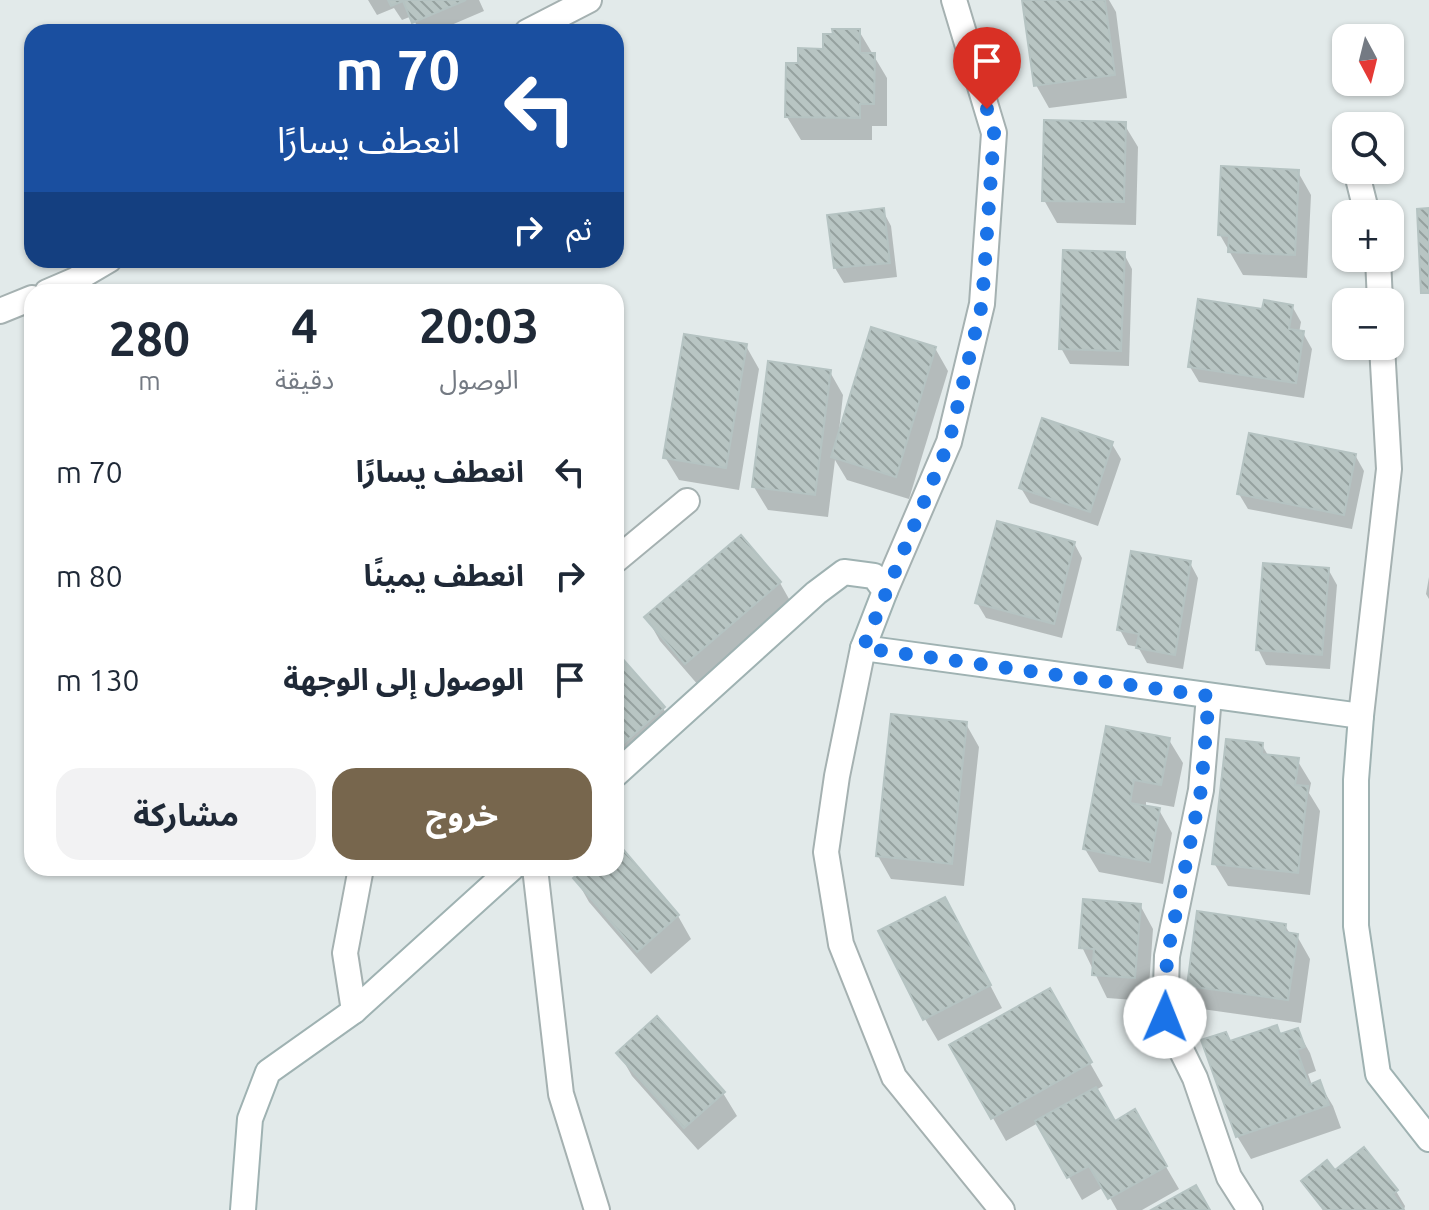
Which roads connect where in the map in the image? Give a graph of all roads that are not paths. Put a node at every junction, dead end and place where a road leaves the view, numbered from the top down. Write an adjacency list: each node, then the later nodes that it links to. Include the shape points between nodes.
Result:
1 (589, 0): 3 (street)
2 (954, 0): 11 (street, via 994,133 982,304 949,442)
3 (542, 24)
4 (95, 268): 5 (street)
5 (66, 284)
6 (24, 301): 7 (street)
7 (0, 311)
8 (1383, 360): 14 (street, via 1389,469)
9 (687, 501): 10 (street)
10 (624, 553)
11 (885, 591): 12 (street); 15 (street, via 874,576 844,572)
12 (863, 648): 13 (street); 23 (street, via 826,852 841,944 894,1077)
13 (1209, 696): 14 (street); 24 (street, via 1201,790 1167,956 1165,1017 1195,1078 1229,1177)
14 (1361, 716): 20 (street, via 1356,926 1378,1074)
15 (624, 767)
16 (359, 876): 19 (street, via 345,953)
17 (503, 876): 19 (street)
18 (536, 876): 22 (street, via 561,1094)
19 (354, 1011): 21 (street, via 268,1072 250,1119)
20 (1429, 1139)
21 (244, 1209)
22 (597, 1210)
23 (1002, 1210)
24 (1250, 1210)

